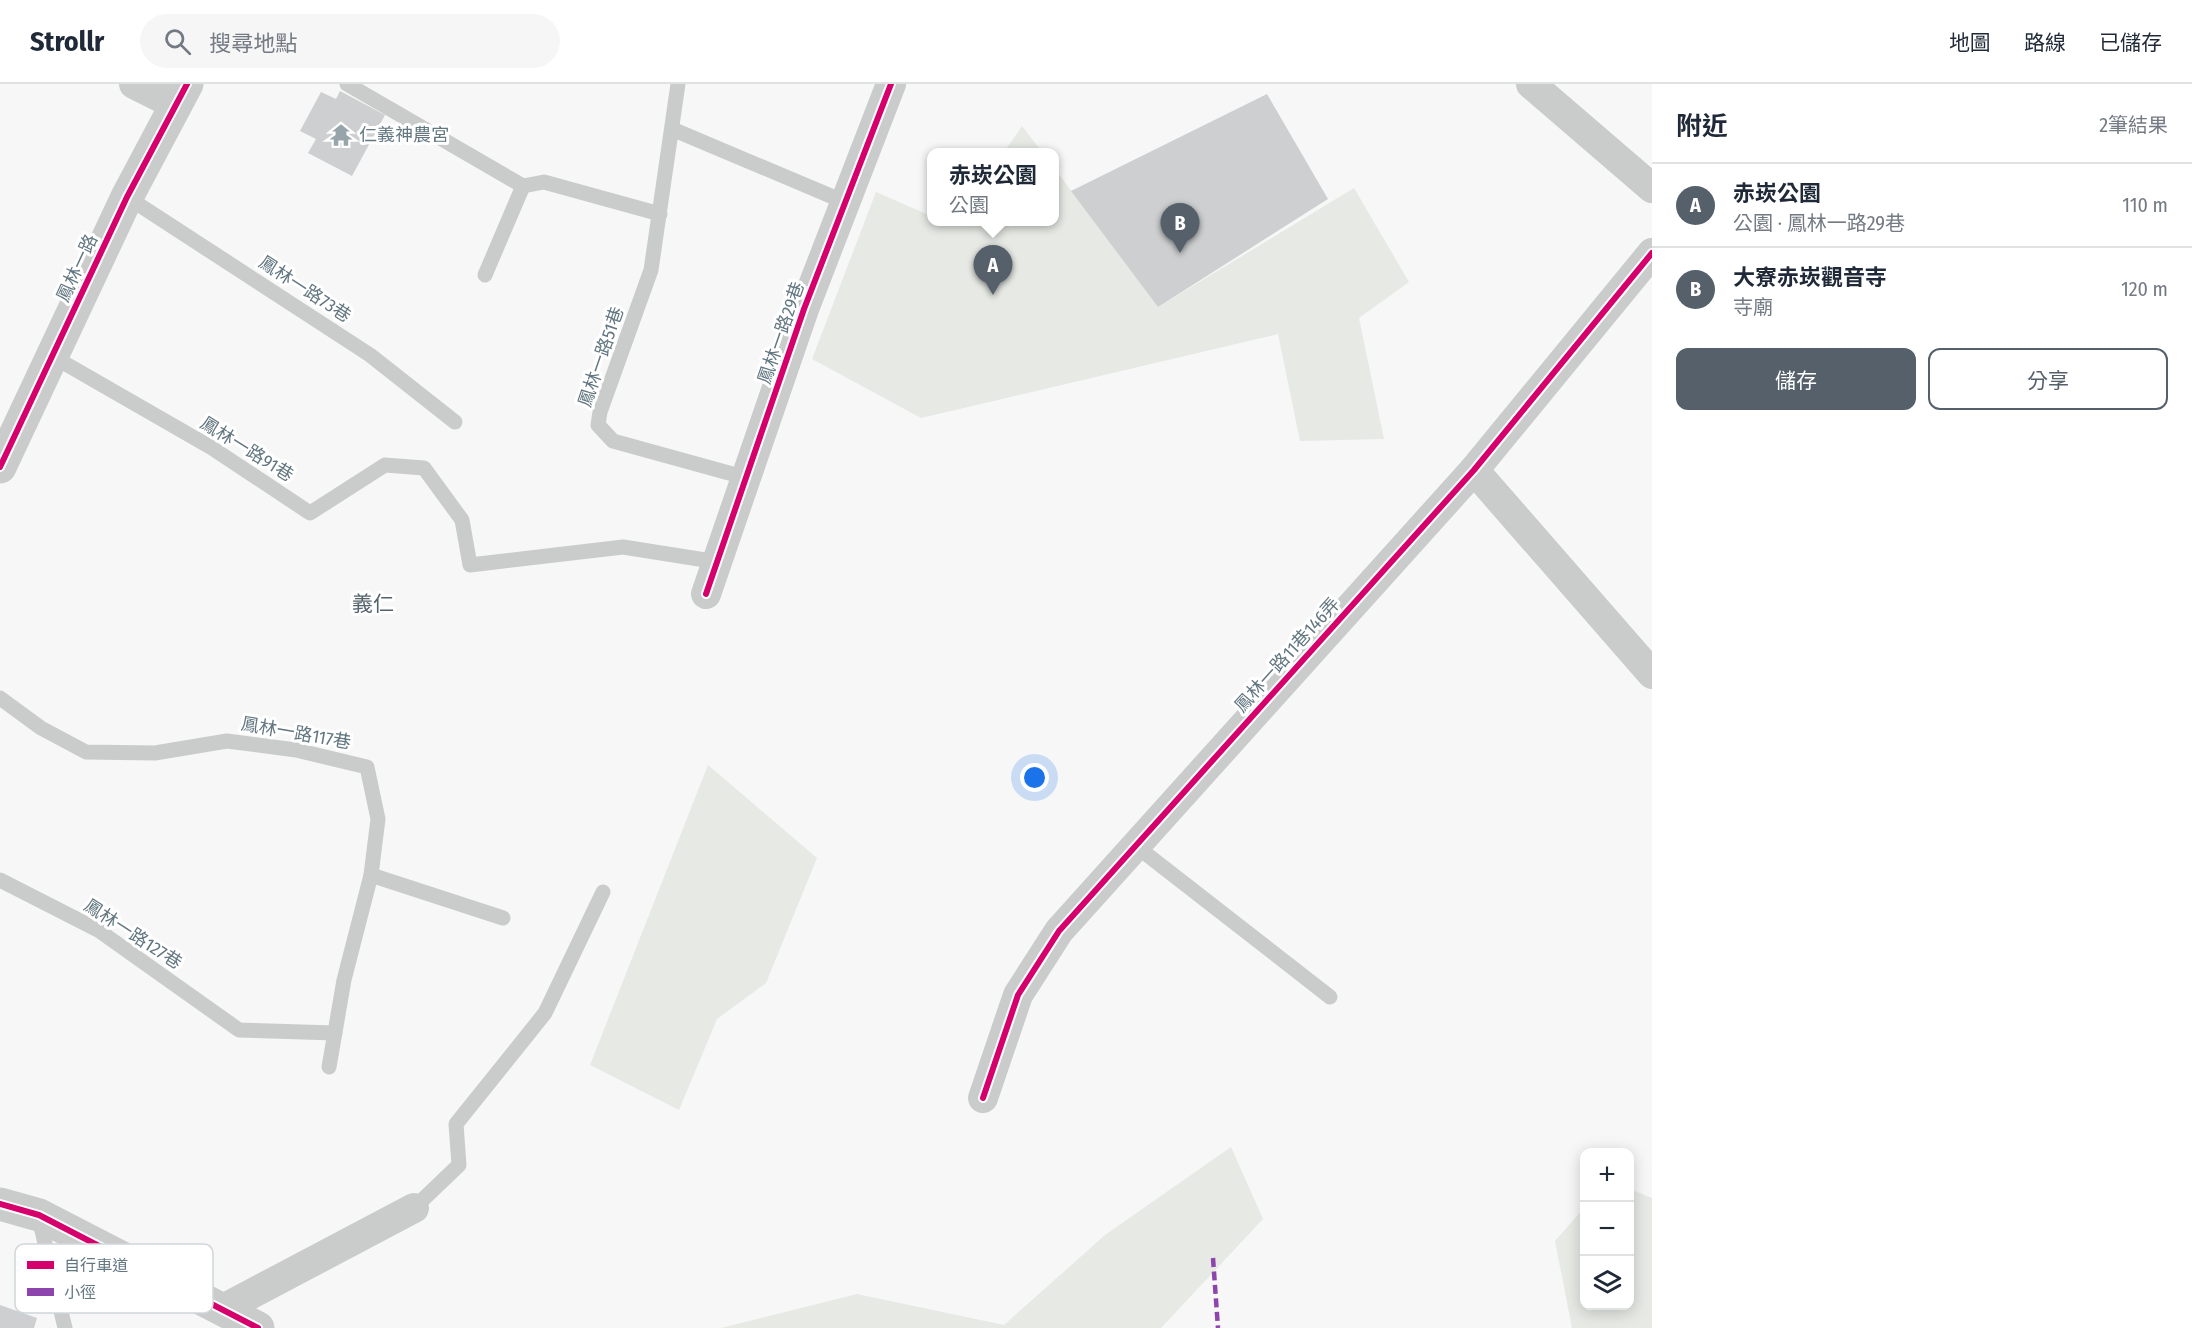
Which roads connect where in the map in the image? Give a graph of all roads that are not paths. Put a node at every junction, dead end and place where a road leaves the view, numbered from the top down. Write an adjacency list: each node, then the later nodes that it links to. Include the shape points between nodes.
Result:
1 (134, 84): 6 (street)
2 (347, 84): 8 (lane)
3 (678, 84): 7 (lane, 鳳林一路51巷)
4 (891, 84): 11 (street, 鳳林一路29巷)
5 (1531, 84): 9 (street)
6 (181, 94): 10 (street, 鳳林一路)
7 (672, 129): 11 (lane); 12 (lane, 鳳林一路51巷)
8 (523, 186): 12 (lane, via 544,182); 14 (lane)
9 (1652, 188)
10 (127, 197): 15 (street, 鳳林一路); 16 (lane, 鳳林一路73巷, via 370,355)
11 (845, 202): 20 (street, 鳳林一路29巷)
12 (660, 214): 20 (lane, 鳳林一路51巷, via 651,270 598,425 613,441)
13 (1652, 253): 19 (street, 鳳林一路11巷146弄)
14 (485, 274)
15 (52, 356): 17 (street, 鳳林一路); 21 (lane, 鳳林一路91巷, via 212,448 310,513 385,465 424,468 462,520 470,565 623,547)
16 (455, 422)
17 (8, 431): 18 (street, 鳳林一路)
18 (0, 467)
19 (1474, 470): 23 (street); 25 (street, 鳳林一路11巷146弄)
20 (747, 477): 21 (street, 鳳林一路29巷)
21 (718, 562): 22 (street, 鳳林一路29巷)
22 (706, 594)
23 (1652, 674)
24 (0, 698): 26 (lane, 鳳林一路117巷, via 41,728 86,752 155,753 227,741 296,750 367,767 378,819)
25 (1136, 846): 30 (lane); 33 (street, 鳳林一路11巷146弄, via 1059,931 1018,996)
26 (371, 875): 29 (lane); 31 (lane, 鳳林一路117巷)
27 (0, 880): 31 (lane, 鳳林一路127巷, via 98,930 239,1030)
28 (603, 892): 35 (lane, via 545,1013 456,1125 459,1166)
29 (503, 918)
30 (1329, 998)
31 (335, 1033): 32 (lane, 鳳林一路117巷)
32 (329, 1067)
33 (982, 1098)
34 (0, 1204): 36 (street)
35 (414, 1208): 40 (street)
36 (39, 1215): 37 (lane); 38 (street)
37 (46, 1244)
38 (95, 1244)
39 (213, 1306): 40 (street)
40 (221, 1310): 43 (street)
41 (62, 1313): 42 (lane)
42 (65, 1328)
43 (258, 1328)

